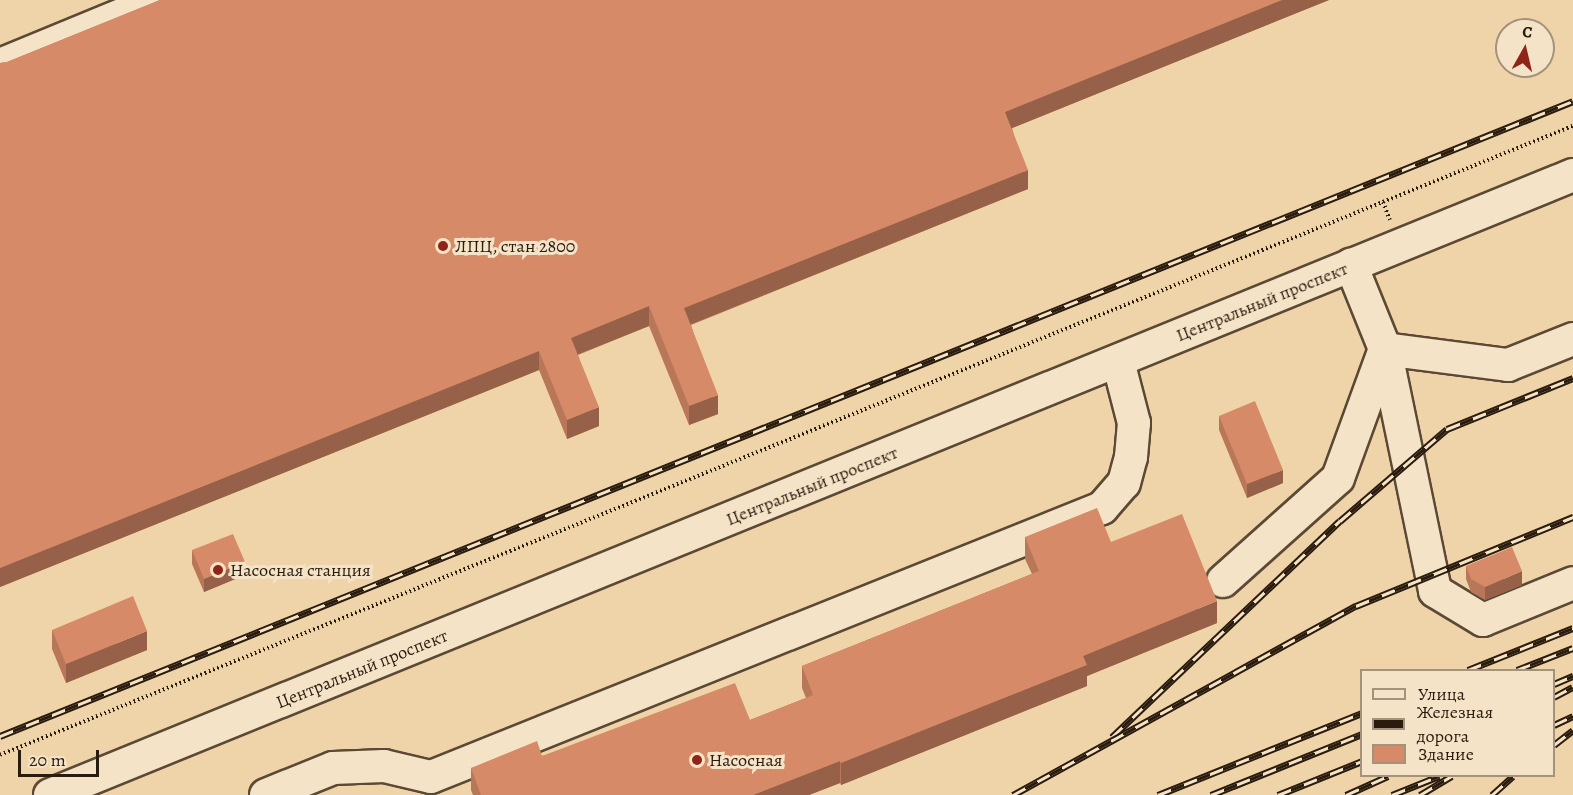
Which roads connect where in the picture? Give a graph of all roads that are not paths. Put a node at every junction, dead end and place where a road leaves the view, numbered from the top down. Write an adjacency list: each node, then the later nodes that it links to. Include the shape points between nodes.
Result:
1 (158, 0): 2 (street)
2 (0, 65)
3 (1573, 175): 4 (street, Центральный проспект)
4 (1351, 265): 6 (street); 7 (street, Центральный проспект)
5 (1573, 339): 6 (street, via 1508,365)
6 (1385, 349): 8 (street, via 1338,478); 9 (street, via 1435,591 1483,620)
7 (1118, 361): 10 (street, via 1134,423 1131,457 1124,483 1102,508); 11 (street, Центральный проспект)
8 (1223, 581)
9 (1573, 583)
10 (430, 786): 12 (street, via 384,766 333,768)
11 (50, 795)
12 (266, 795)

